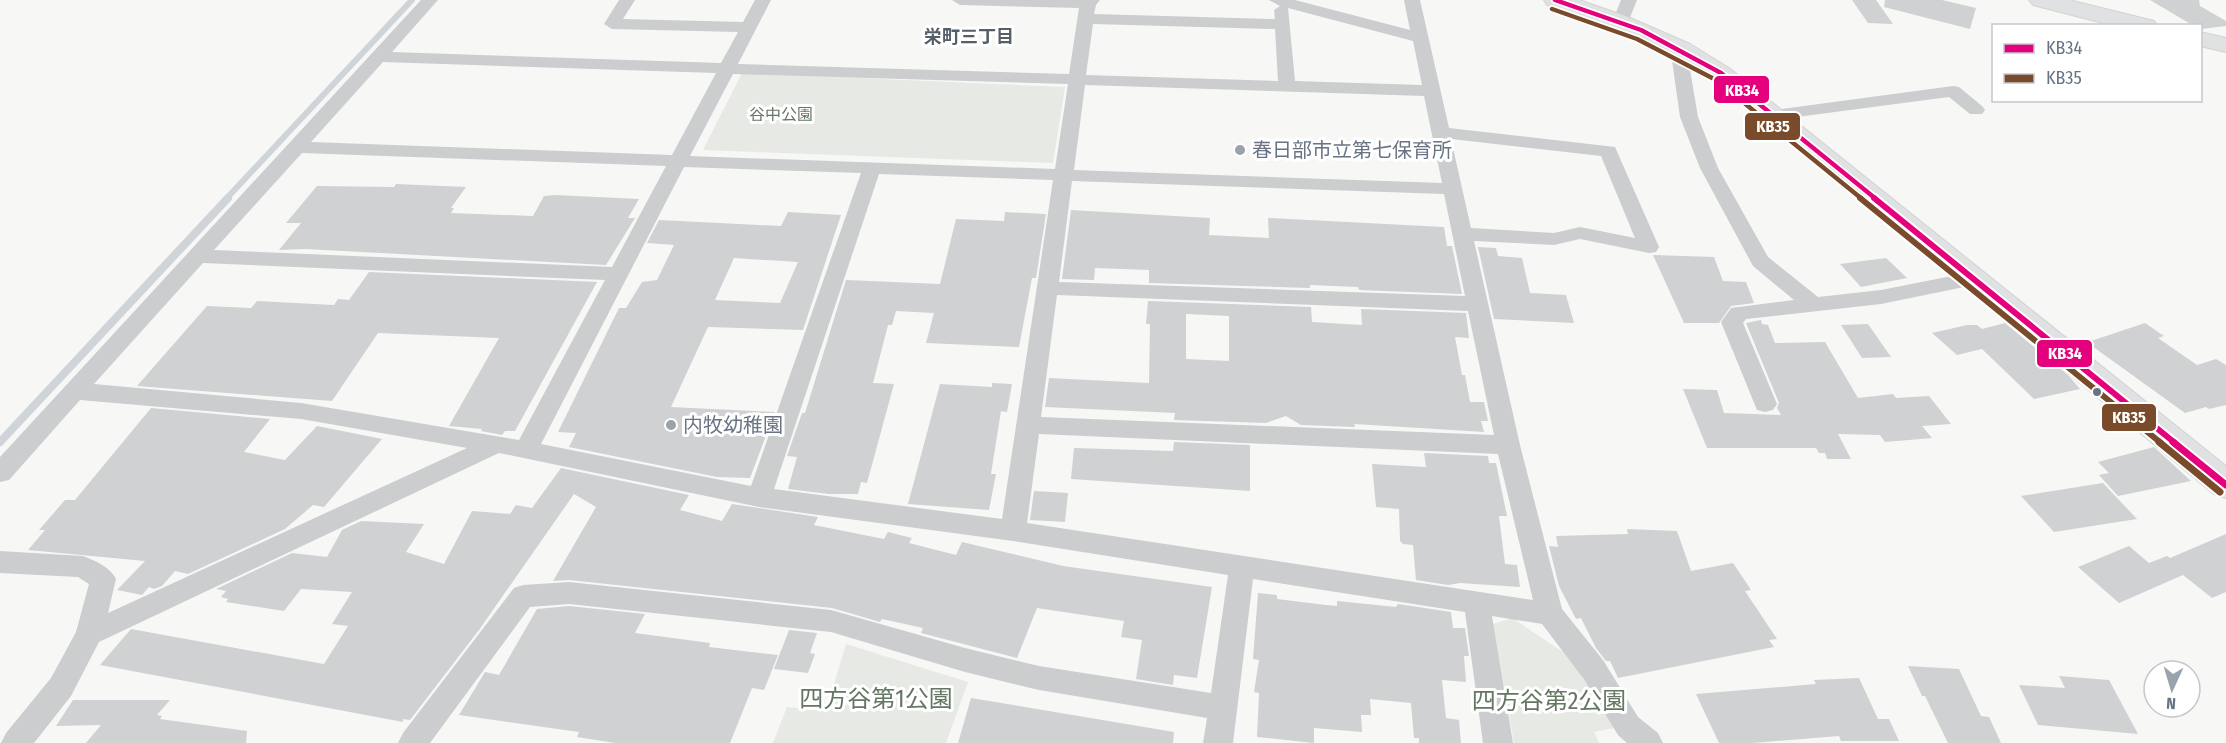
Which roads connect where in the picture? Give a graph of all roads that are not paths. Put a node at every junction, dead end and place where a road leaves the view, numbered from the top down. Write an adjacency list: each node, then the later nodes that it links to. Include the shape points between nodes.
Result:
1 (430, 0): 18 (street)
2 (627, 0): 13 (street, via 612,24)
3 (763, 0): 13 (street)
4 (960, 0): 9 (street)
5 (1412, 0): 14 (street)
6 (1555, 0): 10 (street)
7 (2041, 0): 12 (main road)
8 (1279, 1): 11 (street); 14 (street)
9 (1089, 7): 11 (street); 20 (street)
10 (1625, 10): 17 (street)
11 (1283, 24): 21 (street)
12 (2138, 24)
13 (748, 27): 19 (street)
14 (1421, 38): 22 (street)
15 (2202, 39): 16 (main road)
16 (2226, 45)
17 (1678, 46): 24 (street); 37 (street, via 1689,117 1709,168 1760,261)
18 (378, 57): 19 (street); 26 (street)
19 (727, 67): 20 (street); 27 (street)
20 (1077, 80): 21 (street); 29 (street)
21 (1287, 86): 22 (street)
22 (1432, 91): 25 (street)
23 (1976, 110): 24 (street, via 1953,91)
24 (1775, 115): 34 (street)
25 (1442, 133): 30 (street); 31 (street, via 1608,151 1649,247 1580,233 1554,239)
26 (296, 147): 27 (street); 32 (street)
27 (679, 161): 28 (street); 33 (street)
28 (872, 168): 29 (street); 46 (street)
29 (1063, 174): 30 (street); 35 (street)
30 (1453, 189): 31 (street)
31 (1463, 234): 36 (street)
32 (197, 256): 33 (street); 38 (street)
33 (619, 274): 43 (street)
34 (1972, 279): 37 (street); 45 (street)
35 (1047, 288): 36 (street); 40 (street)
36 (1477, 304): 42 (street)
37 (1814, 305): 39 (street, via 1738,313 1732,322)
38 (75, 391): 41 (street, via 301,411); 44 (street)
39 (1765, 404)
40 (1029, 425): 42 (street); 47 (street)
41 (497, 444): 43 (street); 52 (street)
42 (1508, 445): 51 (street)
43 (525, 451): 46 (street)
44 (0, 473)
45 (2226, 485)
46 (759, 497): 47 (street)
47 (1012, 531): 49 (street)
48 (0, 562): 52 (street, via 83,567 103,579)
49 (1242, 566): 50 (street); 53 (street)
50 (1477, 604): 51 (street); 57 (street)
51 (1550, 614): 58 (street, via 1593,669 1628,726)
52 (89, 634): 54 (street, via 61,687)
53 (1223, 708): 55 (street, via 1039,678 831,621 569,592 523,596); 56 (street)
54 (16, 743)
55 (413, 743)
56 (1218, 743)
57 (1498, 743)
58 (1648, 743)

